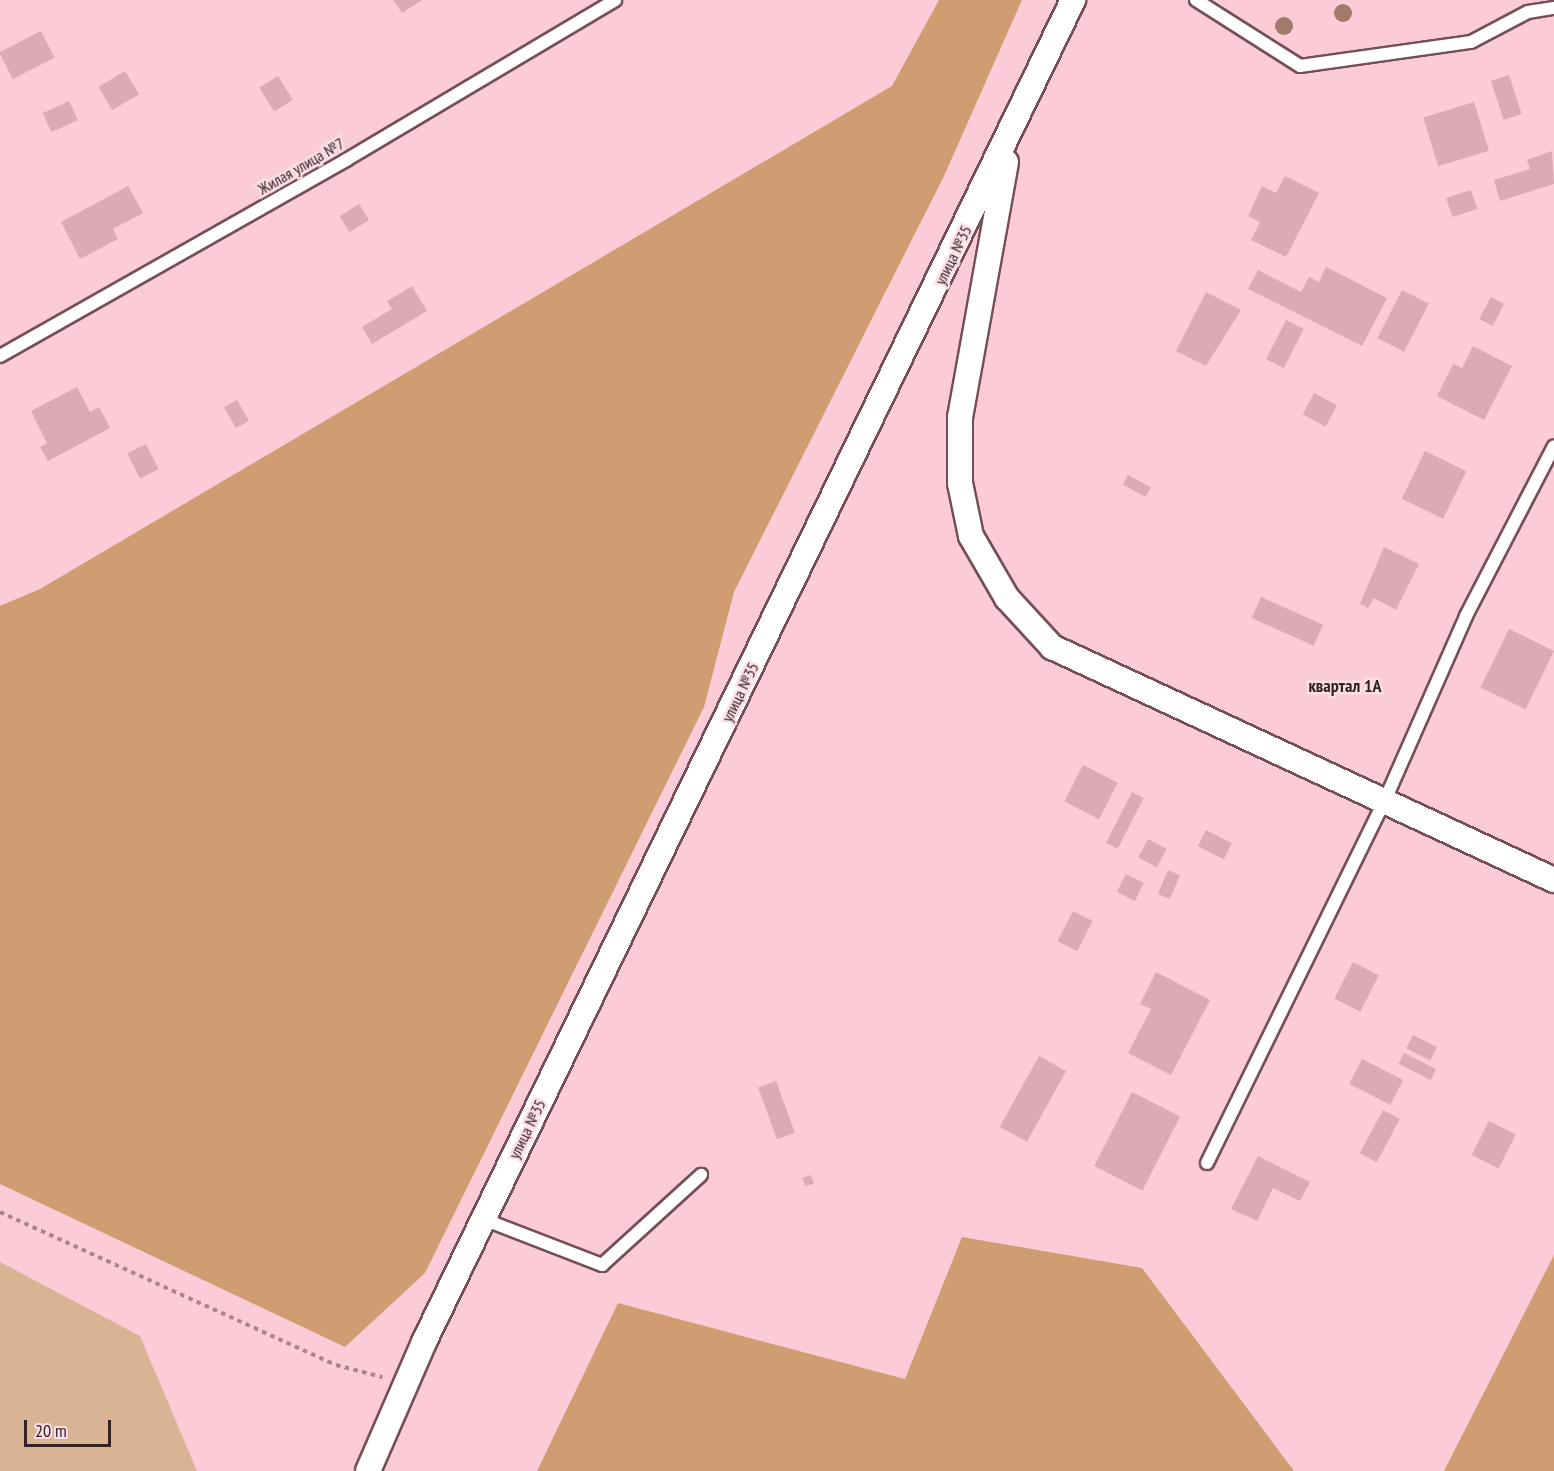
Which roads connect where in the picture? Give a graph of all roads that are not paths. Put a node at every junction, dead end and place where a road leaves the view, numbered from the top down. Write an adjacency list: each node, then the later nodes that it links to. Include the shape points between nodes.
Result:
1 (615, 0): 6 (lane, Жилая улица №7, via 346,160)
2 (1073, 0): 5 (street, улица №35)
3 (1196, 0): 4 (lane, via 1300,66 1471,42 1528,12)
4 (1554, 8)
5 (1012, 133): 8 (street, via 960,417 960,483 971,536 1007,598 1052,647); 12 (street, улица №35)
6 (0, 356)
7 (1554, 446): 8 (lane, via 1466,616)
8 (1384, 800): 9 (street); 10 (lane)
9 (1554, 880)
10 (1207, 1163)
11 (700, 1175): 12 (lane, via 602,1265)
12 (483, 1219): 13 (street, улица №35)
13 (368, 1471)

